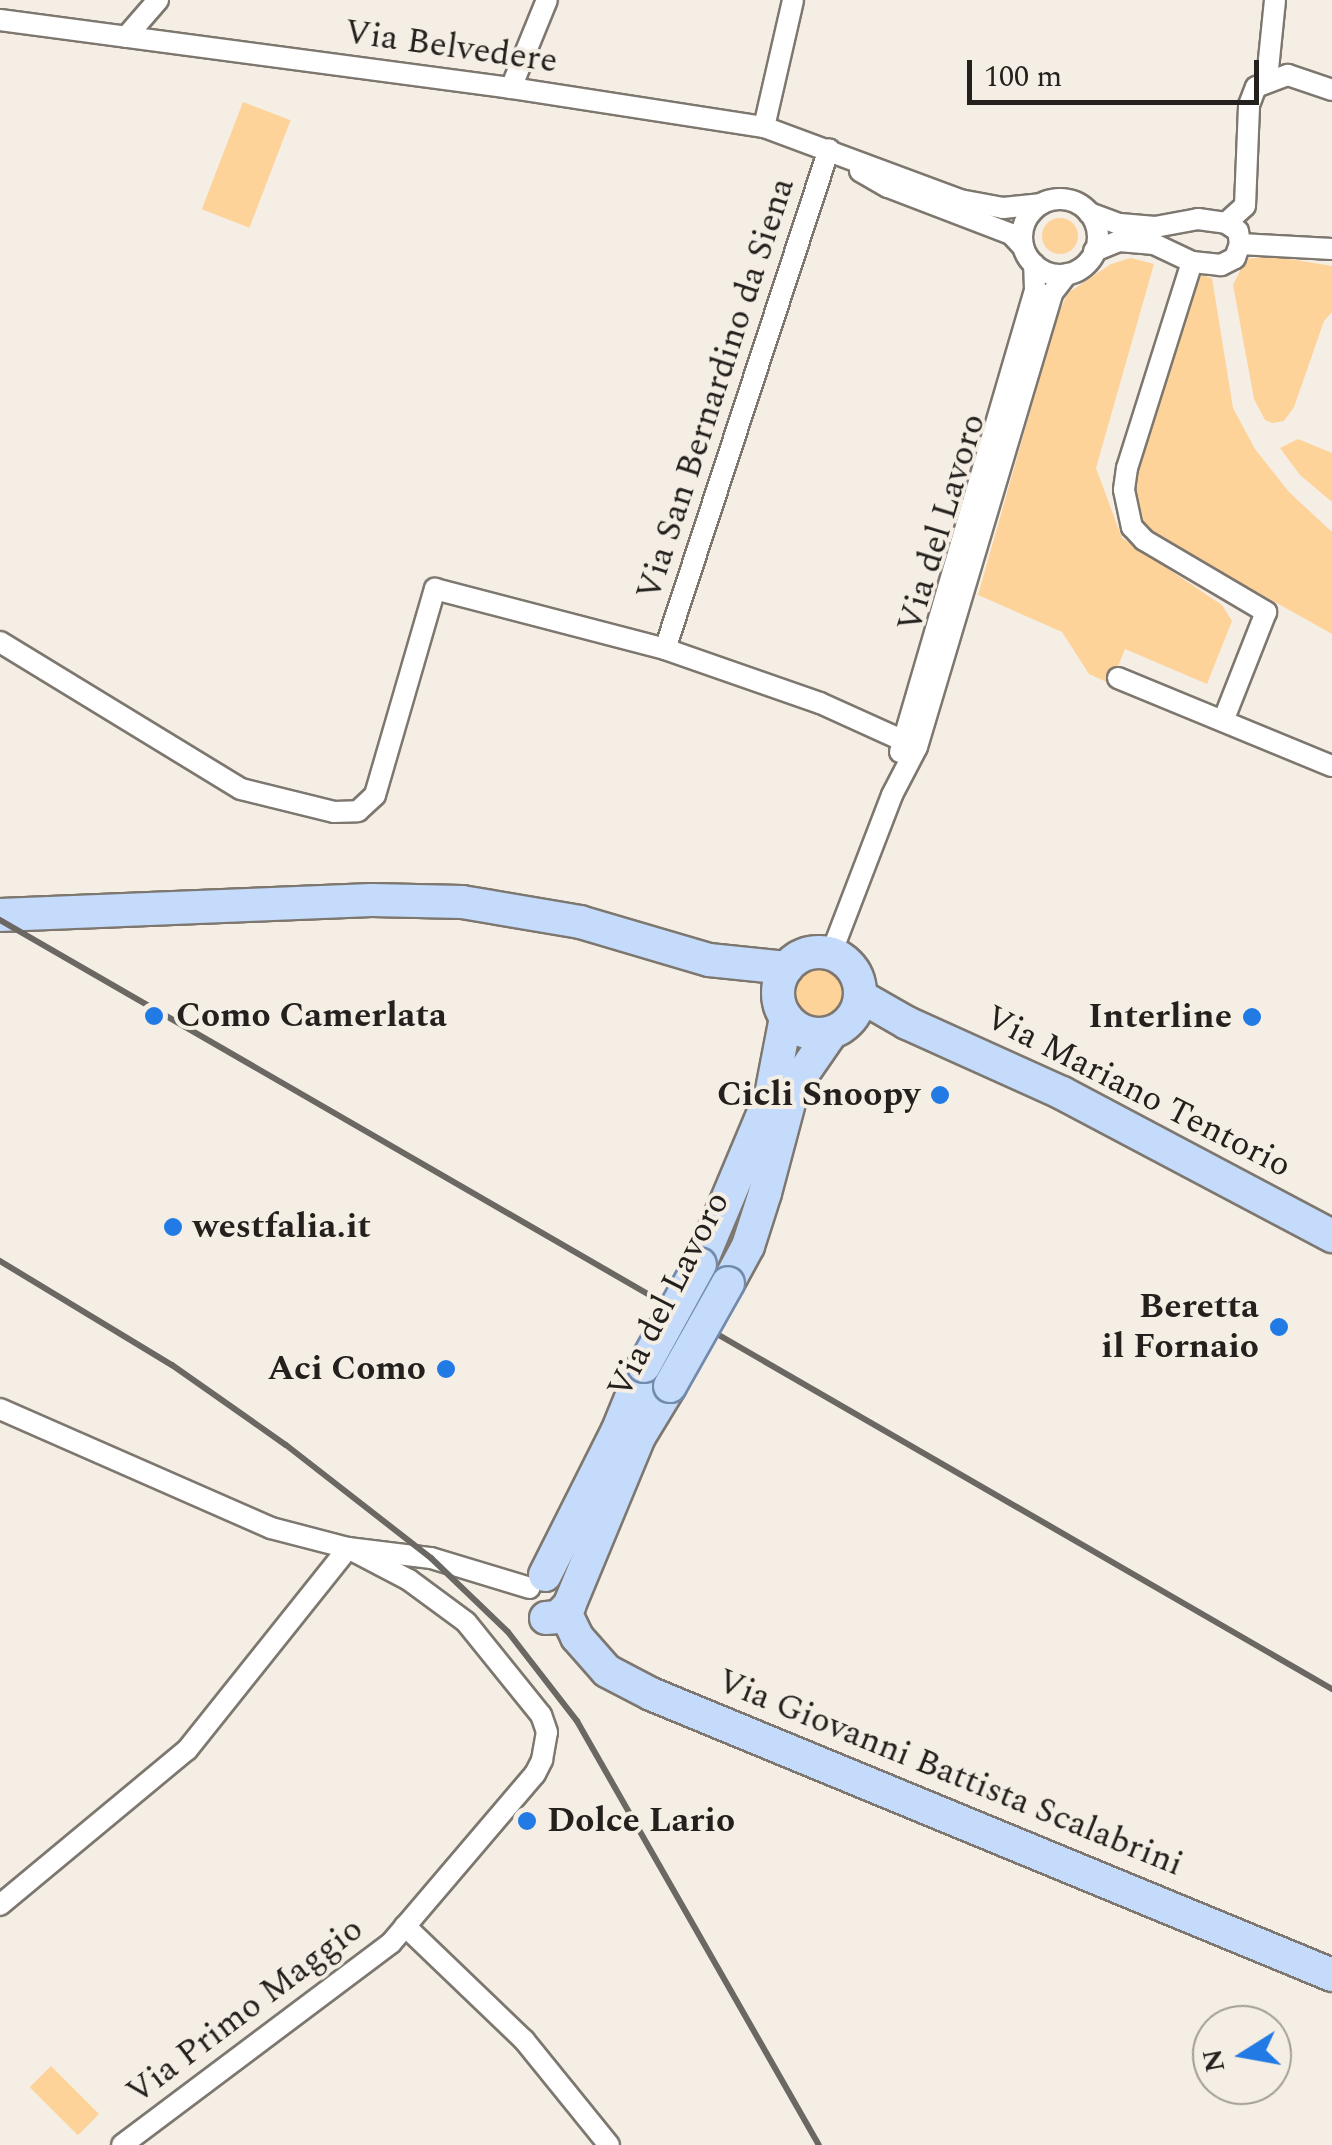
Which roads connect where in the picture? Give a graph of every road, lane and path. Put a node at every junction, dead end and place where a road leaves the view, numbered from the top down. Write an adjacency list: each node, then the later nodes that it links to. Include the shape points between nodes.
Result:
1 (158, 0): 6 (street)
2 (547, 0): 8 (street)
3 (792, 0): 10 (street)
4 (1275, 0): 7 (street)
5 (0, 20): 6 (street, Via Belvedere)
6 (126, 37): 8 (street, Via Belvedere)
7 (1267, 79): 9 (street, via 1288,75); 15 (street, via 1249,105 1245,206)
8 (512, 88): 10 (street, Via Belvedere)
9 (1332, 90)
10 (764, 127): 11 (street, Via Belvedere)
11 (829, 150): 12 (street, Via Belvedere, via 982,206); 19 (street, Via Belvedere, via 888,187 1012,234); 23 (street, Via San Bernardino da Siena)
12 (1040, 204): 13 (street, via 1068,200); 19 (street, via 1027,217)
13 (1088, 213): 14 (street, via 1154,227); 18 (street, via 1097,228)
14 (1182, 221): 15 (street); 20 (street, via 1172,232)
15 (1226, 223): 16 (street, via 1238,231)
16 (1240, 244): 17 (street); 20 (street, via 1222,266)
17 (1332, 249)
18 (1094, 251): 20 (street, via 1119,241 1154,244); 21 (street)
19 (1028, 255): 21 (street, via 1053,274); 26 (street, Via del Lavoro, via 1035,289)
20 (1184, 258): 25 (street, via 1124,490 1132,527 1144,540 1266,612)
21 (1067, 274): 28 (street, Via del Lavoro, via 1053,292 917,747)
22 (0, 642): 23 (street, Via San Bernardino da Siena, via 242,789 334,812 358,811 375,795 436,590)
23 (665, 649): 26 (street, Via San Bernardino da Siena, via 820,702)
24 (1118, 678): 25 (street)
25 (1223, 721): 27 (street)
26 (902, 740): 28 (street, Via del Lavoro)
27 (1332, 766)
28 (892, 794): 30 (street, Via del Lavoro)
29 (0, 915): 31 (main road, via 462,902 580,922 709,960)
30 (831, 954): 31 (main road, via 807,954); 32 (main road, via 853,970)
31 (784, 993): 32 (main road, via 806,1032); 34 (main road, Via del Lavoro, bridge, via 771,1095)
32 (847, 1016): 33 (main road, Via Mariano Tentorio, via 907,1023 1062,1093); 34 (main road, Via del Lavoro, bridge, via 795,1084 748,1246)
33 (1332, 1236)
34 (657, 1376): 37 (main road, Via del Lavoro, via 639,1438)
35 (0, 1409): 36 (street, via 271,1528)
36 (348, 1548): 37 (street, via 431,1558); 38 (street, via 188,1750); 39 (street, Via Primo Maggio, via 409,1580 466,1622 531,1696 548,1732 535,1774)
37 (551, 1598): 40 (main road, Via Giovanni Battista Scalabrini, via 607,1671 650,1694)
38 (0, 1905)
39 (405, 1926): 41 (street, Via Primo Maggio); 42 (street, Via Primo Maggio, via 524,2040)
40 (1332, 1974)
41 (122, 2145)
42 (609, 2145)

